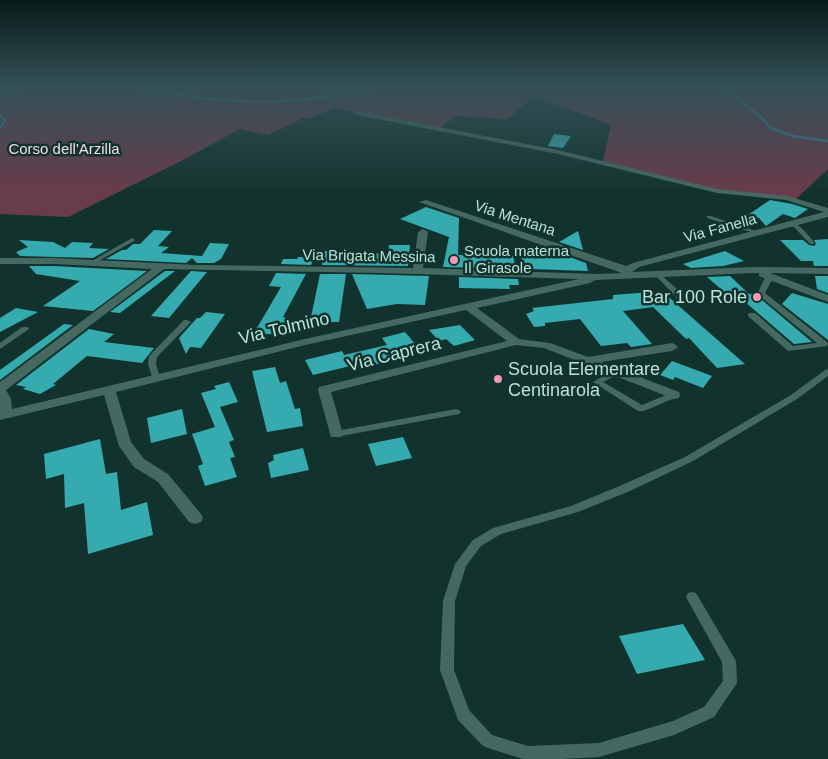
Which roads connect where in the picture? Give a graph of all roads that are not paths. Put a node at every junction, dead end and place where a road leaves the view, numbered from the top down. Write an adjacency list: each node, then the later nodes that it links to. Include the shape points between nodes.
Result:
1 (398, 121): 3 (street, via 577,156 717,191 787,198)
2 (423, 202): 16 (street, Via Mentana)
3 (828, 213): 5 (street, Via Fanella)
4 (709, 217): 7 (lane)
5 (792, 224): 7 (street, Via Fanella); 9 (lane)
6 (424, 232): 14 (street)
7 (759, 233): 16 (street, Via Fanella, via 636,265)
8 (132, 240): 11 (lane)
9 (812, 243)
10 (0, 261): 11 (street, Via Brigata Messina)
11 (93, 262): 12 (street, Via Brigata Messina)
12 (162, 266): 14 (street, Via Brigata Messina); 33 (street, Via Tolmino)
13 (754, 270): 15 (street, Via Brigata Messina); 17 (street, Via Brigata Messina); 18 (street)
14 (418, 271): 19 (street, Via Brigata Messina)
15 (828, 271)
16 (626, 274): 17 (street, Via Brigata Messina); 19 (street, Via Brigata Messina)
17 (659, 276): 20 (lane)
18 (770, 276): 21 (street); 23 (lane, via 761,294 824,344 791,349)
19 (597, 277): 22 (street, Via Tolmino, via 583,283)
20 (682, 298)
21 (828, 299)
22 (469, 308): 26 (street); 32 (street, Via Tolmino, via 305,342)
23 (752, 315)
24 (187, 322): 32 (lane, via 153,356)
25 (25, 328): 27 (lane)
26 (516, 342): 29 (street, via 546,345); 38 (street, Via Caprera, via 324,390)
27 (0, 347)
28 (672, 348): 29 (street)
29 (586, 361): 30 (street)
30 (615, 372): 35 (street); 35 (lane, via 597,382 641,409)
31 (828, 372): 40 (lane, via 794,397 689,458 574,509 498,531 477,543 461,564 449,601 447,670 463,715 488,741 528,753 599,750 674,728 708,712 730,684 729,661)
32 (156, 378): 34 (street, Via Tolmino)
33 (0, 389): 37 (street, Via Tolmino, via 5,399)
34 (109, 390): 37 (street, Via Tolmino); 39 (street, via 124,443 139,463 164,478)
35 (674, 395)
36 (456, 412): 38 (lane)
37 (3, 415)
38 (336, 434)
39 (195, 518)
40 (692, 597)

